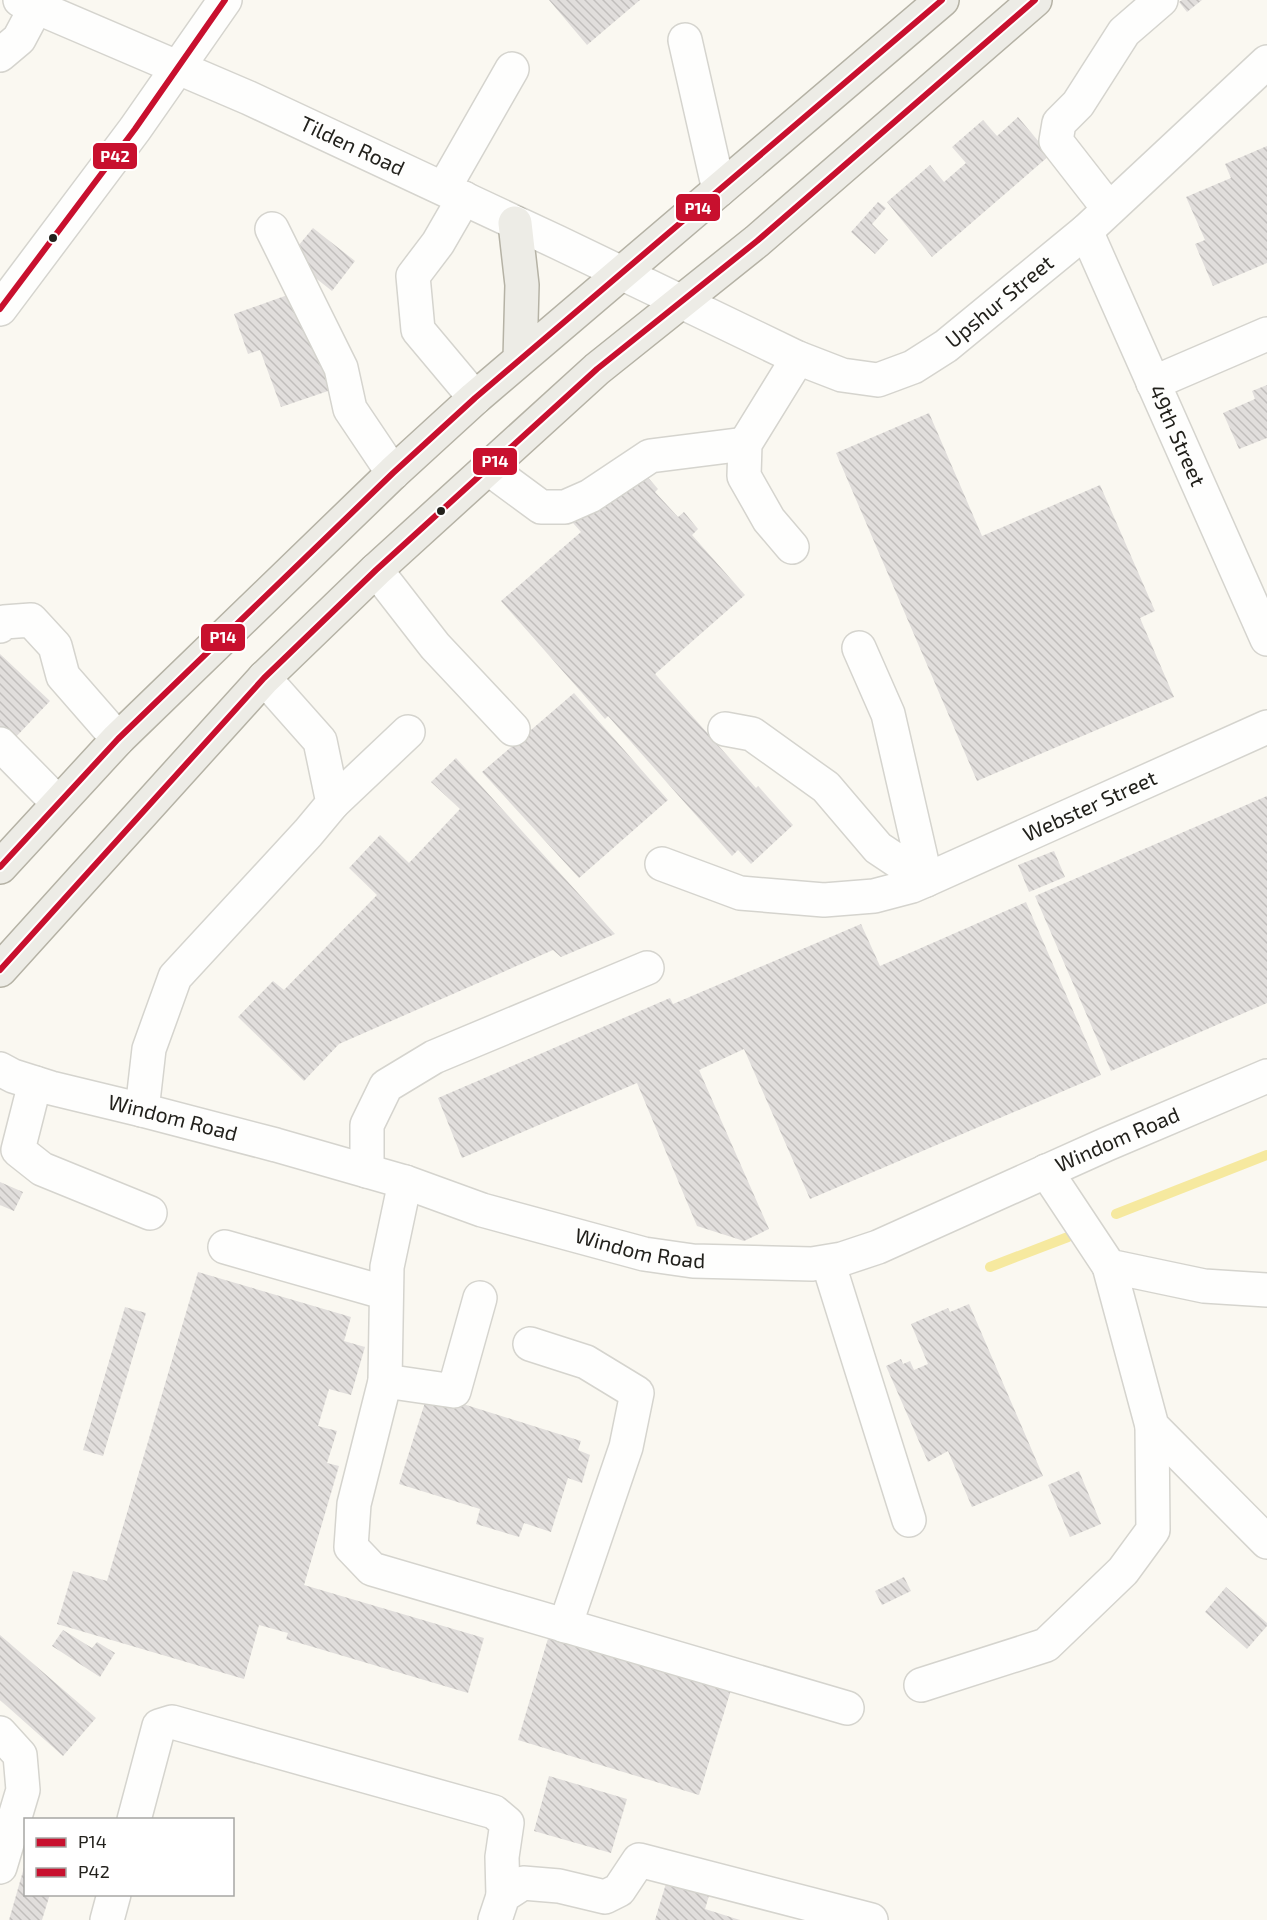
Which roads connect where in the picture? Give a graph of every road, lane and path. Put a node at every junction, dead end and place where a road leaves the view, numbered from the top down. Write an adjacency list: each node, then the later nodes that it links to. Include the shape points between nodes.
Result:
1 (225, 0): 9 (street)
2 (942, 0): 11 (main road)
3 (1035, 0): 19 (main road)
4 (1161, 0): 13 (street, via 1124,32 1078,104 1059,123 1056,141)
5 (28, 3): 7 (street, via 19,39); 9 (street, Tilden Road)
6 (685, 40): 11 (street)
7 (0, 55)
8 (1267, 62): 13 (street, Upshur Street)
9 (180, 67): 12 (street, Tilden Road); 17 (street)
10 (512, 69): 12 (street)
11 (719, 190): 18 (main road)
12 (454, 193): 14 (street, Tilden Road); 25 (street, via 438,243 413,276 418,330)
13 (1109, 209): 16 (street, Upshur Street)
14 (515, 223): 18 (street, Tilden Road); 23 (main road, via 522,285)
15 (272, 229): 28 (street, via 341,368 350,409)
16 (1086, 231): 22 (street, Upshur Street, via 946,346 913,368 878,380 842,375); 24 (street, 49th Street)
17 (12, 273): 20 (street)
18 (621, 273): 19 (street, Tilden Road); 23 (main road)
19 (680, 302): 22 (street, Upshur Street); 27 (main road, via 597,369)
20 (0, 309)
21 (1267, 334): 24 (street)
22 (798, 358): 26 (street)
23 (520, 359): 25 (main road)
24 (1153, 383): 31 (street, 49th Street)
25 (475, 398): 28 (main road)
26 (745, 444): 27 (street, via 650,456 590,496 565,507 541,507); 29 (street, via 744,476 769,520)
27 (488, 468): 30 (main road)
28 (393, 473): 40 (main road)
29 (792, 547)
30 (376, 570): 35 (main road); 37 (street, via 435,646)
31 (1254, 575): 33 (street, 49th Street)
32 (0, 626): 40 (street, via 4,622 31,620 55,646 63,676)
33 (1267, 639)
34 (859, 648): 46 (street, via 888,714)
35 (264, 678): 43 (street, via 320,741); 48 (main road)
36 (1267, 727): 46 (street, Webster Street)
37 (513, 729)
38 (725, 729): 46 (street, via 752,734 826,787 878,848)
39 (408, 732): 43 (street)
40 (118, 739): 42 (main road)
41 (0, 744): 42 (street)
42 (58, 802): 45 (main road)
43 (333, 803): 52 (street, via 175,977 149,1049)
44 (662, 864): 46 (street, Webster Street, via 740,893 824,900 874,896)
45 (0, 867)
46 (919, 883)
47 (647, 968): 54 (street, via 434,1056 386,1086 367,1125)
48 (0, 970)
49 (0, 1069): 51 (street, Windom Road)
50 (1267, 1076): 55 (street, Windom Road)
51 (35, 1083): 52 (street, Windom Road); 53 (street)
52 (142, 1110): 54 (street, Windom Road)
53 (9, 1150): 57 (street, via 42,1169)
54 (367, 1171): 56 (street, Windom Road)
55 (1046, 1171): 59 (street, Windom Road, via 878,1247); 60 (street)
56 (405, 1182): 59 (street, Windom Road, via 482,1210 644,1254 693,1261); 62 (street, via 387,1267)
57 (150, 1213)
58 (225, 1247): 62 (street)
59 (828, 1262): 67 (street)
60 (1109, 1266): 61 (street, via 1204,1286); 66 (street)
61 (1267, 1290)
62 (386, 1293): 65 (street)
63 (480, 1298): 65 (street, via 454,1391)
64 (530, 1344): 69 (street, via 586,1362 637,1393 626,1447)
65 (385, 1382): 69 (street, via 354,1504 351,1546 372,1569)
66 (1152, 1426): 68 (street); 70 (street, via 1153,1530 1123,1571 1046,1645)
67 (909, 1520)
68 (1267, 1542)
69 (565, 1626): 71 (street)
70 (921, 1685)
71 (847, 1708)
72 (0, 1733): 74 (street, via 20,1755 23,1790)
73 (135, 1818): 76 (street, via 159,1726 172,1722 494,1812 507,1823)
74 (0, 1867)
75 (113, 1896): 77 (street)
76 (499, 1908): 78 (street, via 523,1883 605,1896 620,1890 639,1860)
77 (107, 1920)
78 (871, 1920)

